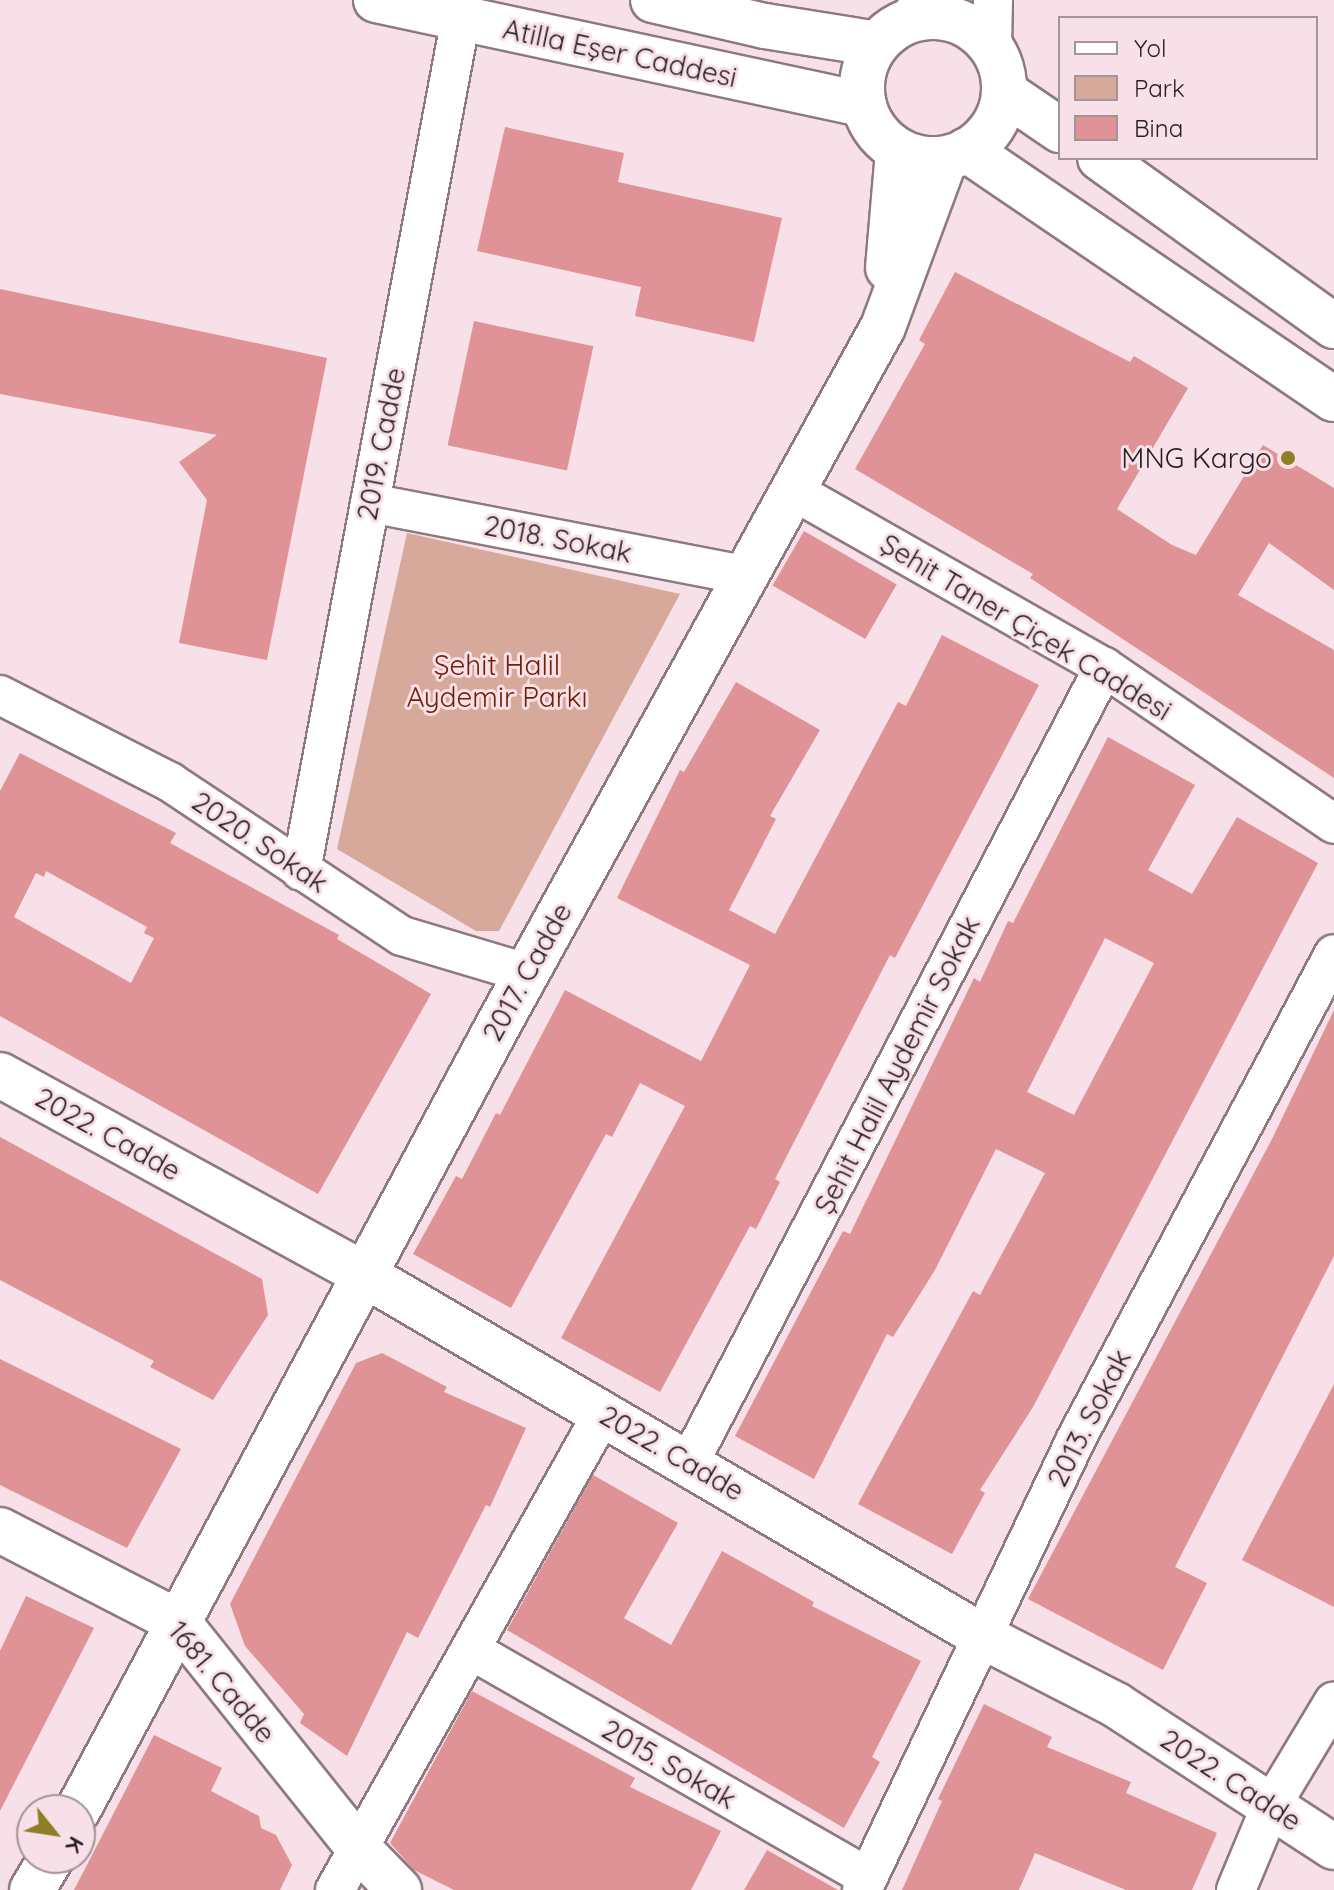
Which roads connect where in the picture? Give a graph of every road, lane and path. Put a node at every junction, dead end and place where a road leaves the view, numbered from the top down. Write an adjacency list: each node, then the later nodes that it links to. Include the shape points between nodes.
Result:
1 (376, 0): 4 (street, Atilla Eşer Caddesi)
2 (653, 0): 5 (street, Atilla Eşer Caddesi, via 765,26)
3 (993, 0): 6 (street)
4 (461, 18): 8 (street, Atilla Eşer Caddesi); 17 (street, 2019. Cadde)
5 (902, 21): 6 (street, via 933,16 959,22); 8 (street, via 864,68)
6 (992, 48): 7 (street)
7 (1004, 92): 9 (street); 11 (street, via 999,115)
8 (864, 105): 10 (street, via 880,136)
9 (1058, 129)
10 (898, 151): 11 (street); 14 (street, 2017. Cadde)
11 (956, 154): 14 (street, 2017. Cadde); 15 (street)
12 (1103, 160): 13 (street)
13 (1334, 326)
14 (883, 327): 16 (street, 2017. Cadde)
15 (1334, 399)
16 (792, 490): 18 (street, 2017. Cadde); 19 (street, Şehit Taner Çiçek Caddesi)
17 (370, 503): 18 (street, 2018. Sokak); 22 (street, 2019. Cadde)
18 (745, 575): 24 (street, 2017. Cadde)
19 (1104, 667): 21 (street, Şehit Taner Çiçek Caddesi); 28 (street, Şehit Halil Aydemir Sokak)
20 (0, 695): 22 (street, 2020. Sokak, via 170,782)
21 (1334, 824)
22 (301, 871): 24 (street, 2020. Sokak, via 402,936)
23 (1334, 954): 31 (street, 2013. Sokak, via 1076,1439)
24 (526, 973): 26 (street, 2017. Cadde)
25 (0, 1075): 26 (street, 2022. Cadde)
26 (363, 1274): 27 (street, 2022. Cadde); 30 (street, 2017. Cadde)
27 (603, 1413): 28 (street, 2022. Cadde); 32 (street)
28 (689, 1463): 31 (street, 2022. Cadde)
29 (0, 1530): 30 (street, 1681. Cadde)
30 (178, 1622): 34 (street, 2017. Cadde); 37 (street, 1681. Cadde)
31 (982, 1636): 35 (street, 2022. Cadde, via 1116,1705); 38 (street, 2013. Sokak)
32 (471, 1650): 37 (street); 38 (street, 2015. Sokak)
33 (1334, 1701): 35 (street)
34 (87, 1794)
35 (1271, 1806): 36 (street, 2022. Cadde); 41 (street)
36 (1334, 1847)
37 (360, 1850): 39 (street); 40 (street, 1681. Cadde)
38 (865, 1884)
39 (335, 1890)
40 (399, 1890)
41 (1236, 1890)

